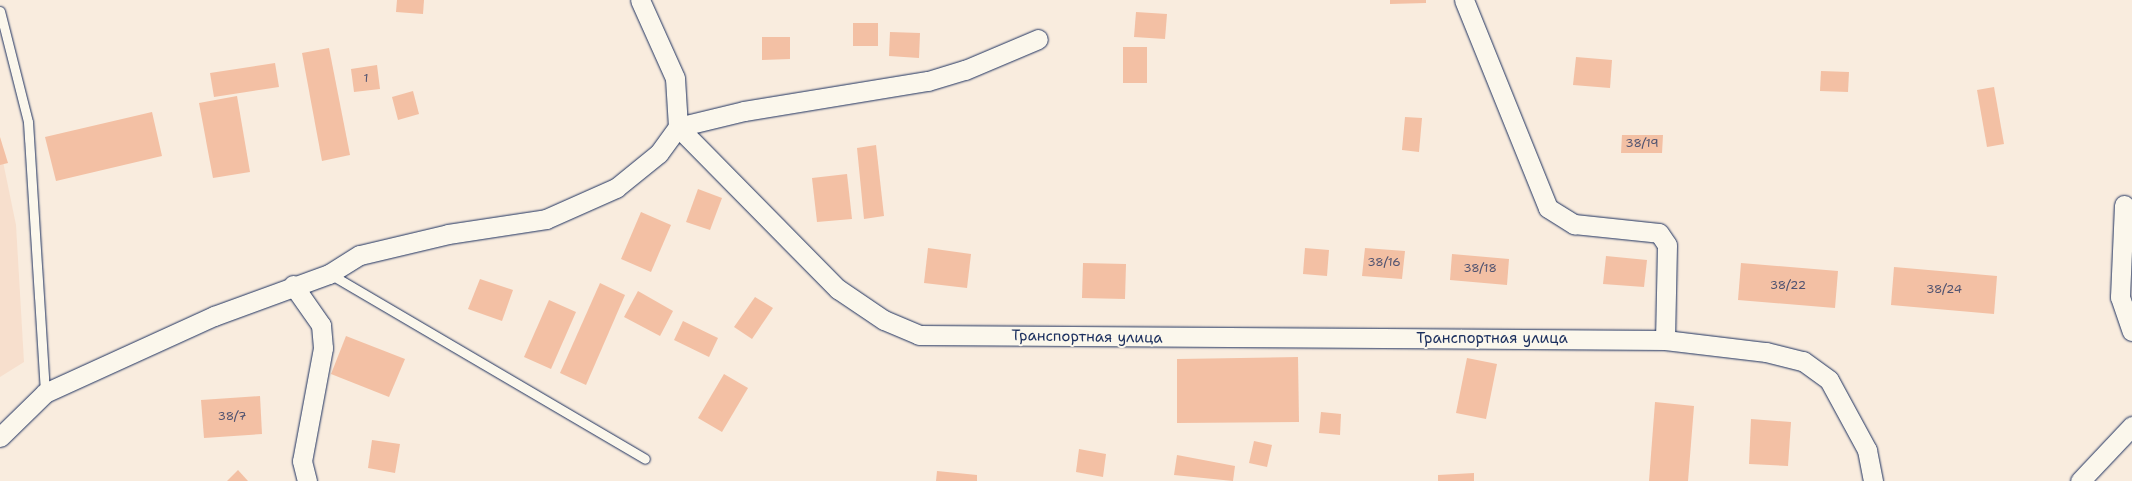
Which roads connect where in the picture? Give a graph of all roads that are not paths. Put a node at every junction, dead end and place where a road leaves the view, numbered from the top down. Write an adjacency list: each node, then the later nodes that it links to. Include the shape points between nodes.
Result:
1 (640, 0): 5 (street, via 675,78)
2 (1464, 0): 10 (street, via 1548,208 1574,224 1659,233 1667,246)
3 (0, 11): 11 (lane, via 28,122)
4 (1038, 39): 5 (street, via 965,70 928,81 744,111)
5 (678, 127): 7 (street, via 659,153 616,188 546,219 448,234 360,255); 10 (street, Транспортная улица, via 838,288 884,320 919,335)
6 (2124, 205): 9 (street, via 2120,297)
7 (329, 274): 8 (street); 14 (lane)
8 (293, 285): 11 (street); 15 (street, via 321,325 323,348 302,461)
9 (2132, 331)
10 (1665, 340): 16 (street, Транспортная улица, via 1766,352 1803,361 1829,380 1850,412 1868,450)
11 (45, 393): 13 (street)
12 (2132, 426): 17 (street)
13 (0, 437)
14 (645, 459)
15 (306, 481)
16 (1873, 481)
17 (2080, 481)

